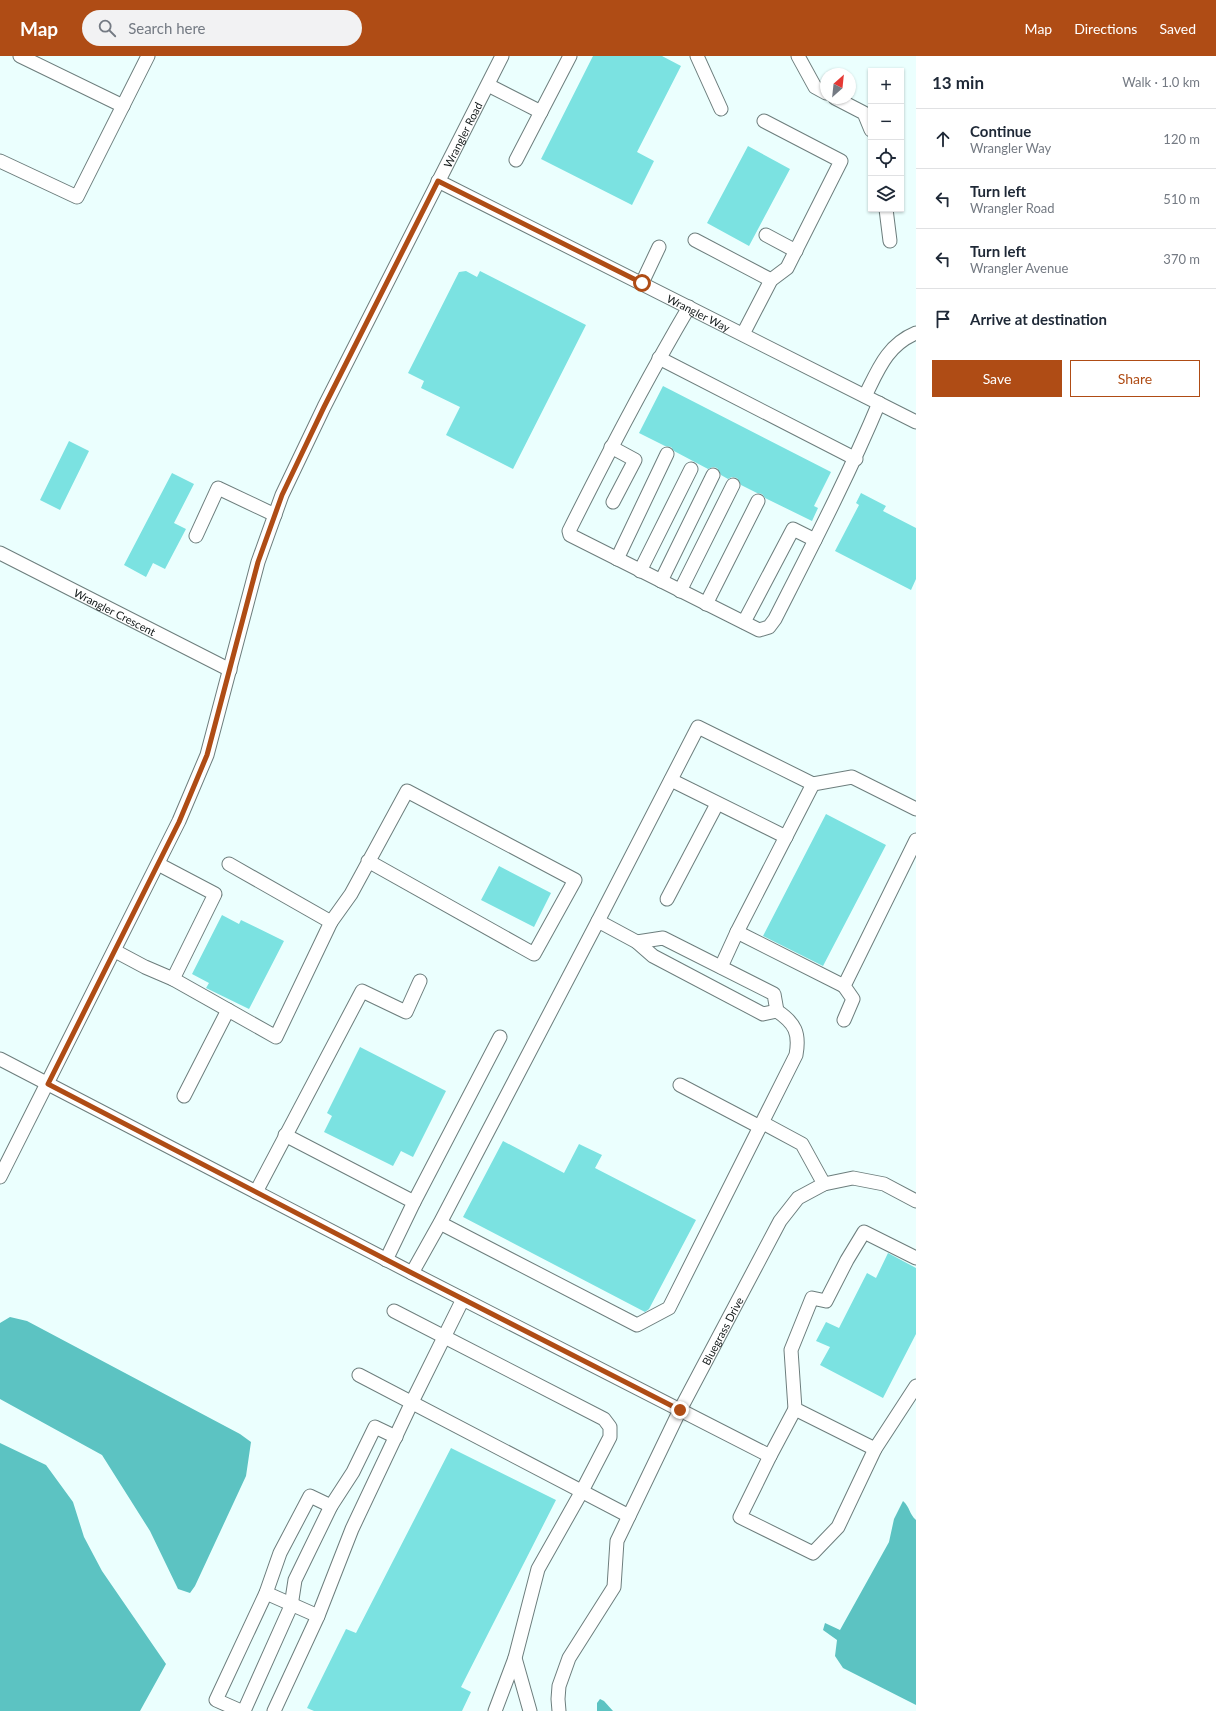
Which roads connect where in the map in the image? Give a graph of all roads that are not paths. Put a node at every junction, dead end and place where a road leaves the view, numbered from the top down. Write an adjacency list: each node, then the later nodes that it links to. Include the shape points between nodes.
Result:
1 (20, 56): 10 (street)
2 (148, 56): 10 (street)
3 (502, 56): 7 (street, Wrangler Road)
4 (570, 56): 12 (street)
5 (697, 56): 11 (street)
6 (798, 56): 8 (street, via 814,87)
7 (488, 85): 12 (street); 17 (street, Wrangler Road)
8 (820, 90)
9 (847, 104): 14 (street, via 864,113)
10 (123, 106): 16 (street, via 77,196)
11 (721, 109)
12 (541, 112): 15 (street)
13 (764, 121): 23 (street, via 840,161)
14 (868, 123)
15 (516, 160)
16 (0, 161)
17 (438, 181): 25 (street, Wrangler Way); 41 (street, Wrangler Road, via 324,407)
18 (886, 212): 21 (street)
19 (766, 235): 23 (street)
20 (695, 240): 24 (street)
21 (890, 241)
22 (659, 248): 25 (street)
23 (796, 251): 24 (street, via 787,268)
24 (771, 280): 28 (street)
25 (642, 283): 26 (street, Wrangler Way)
26 (689, 307): 28 (street, Wrangler Way); 29 (street)
27 (916, 333): 30 (street, via 906,337 884,357)
28 (743, 334): 30 (street, Wrangler Way)
29 (659, 358): 33 (street); 35 (street)
30 (865, 396): 31 (street, Wrangler Way)
31 (879, 403): 32 (street, Wrangler Way); 35 (street)
32 (916, 422)
33 (611, 447): 40 (street, via 635,460); 45 (street, via 569,531 570,535)
34 (667, 454): 45 (street)
35 (856, 459): 43 (street)
36 (691, 469): 46 (street)
37 (713, 475): 47 (street)
38 (733, 485): 48 (street)
39 (758, 501): 49 (street)
40 (613, 502)
41 (275, 515): 42 (street, via 218,488); 51 (street, Wrangler Road, via 258,562)
42 (196, 536)
43 (815, 540): 50 (street, via 775,620 769,627 759,630); 50 (street, via 793,529)
44 (0, 553): 51 (street, Wrangler Crescent)
45 (617, 559): 46 (street)
46 (640, 571): 47 (street)
47 (661, 581): 48 (street)
48 (680, 591): 49 (street)
49 (706, 604): 50 (street)
50 (744, 622)
51 (230, 670): 59 (street, Wrangler Road, via 207,755)
52 (671, 780): 53 (street, via 698,727); 54 (street); 62 (street)
53 (813, 784): 55 (street, via 852,777); 56 (street)
54 (716, 804): 56 (street); 61 (street)
55 (916, 809)
56 (786, 837): 64 (street)
57 (916, 840): 70 (street)
58 (368, 861): 58 (street, via 534,954 575,880 407,791); 63 (street, via 351,894)
59 (158, 864): 66 (street, Wrangler Road); 68 (street, via 215,894)
60 (229, 864): 63 (street)
61 (667, 899)
62 (598, 921): 65 (street); 86 (street)
63 (331, 922): 71 (street, via 276,1036)
64 (737, 932): 67 (street); 70 (street)
65 (637, 942): 67 (street, via 663,938); 72 (street, via 653,956 764,1014)
66 (114, 951): 68 (street); 76 (street, Wrangler Road)
67 (721, 967): 72 (street, via 774,994)
68 (173, 979): 71 (street)
69 (420, 981): 80 (street, via 406,1012 362,991)
70 (844, 986): 73 (street, via 853,1000)
71 (228, 1010): 78 (street)
72 (777, 1011): 79 (street, via 792,1024 797,1037 797,1049)
73 (844, 1020)
74 (500, 1037): 85 (street)
75 (0, 1059): 76 (street)
76 (48, 1084): 81 (street, Wrangler Road); 83 (street)
77 (680, 1085): 79 (street)
78 (184, 1096)
79 (762, 1125): 82 (street, via 802,1144); 86 (street, via 669,1308 637,1325)
80 (285, 1135): 83 (street); 85 (street)
81 (0, 1177)
82 (824, 1184): 84 (street, Bluegrass Drive, via 852,1178 884,1184); 97 (street, Bluegrass Drive, via 798,1198 780,1221)
83 (256, 1192): 88 (street)
84 (916, 1201)
85 (414, 1202): 88 (street)
86 (440, 1223): 89 (street)
87 (916, 1258): 96 (street, via 864,1232 826,1301 812,1298 791,1350)
88 (386, 1260): 89 (street)
89 (412, 1273): 90 (street)
90 (463, 1299): 92 (street); 97 (street)
91 (394, 1312): 92 (street)
92 (444, 1338): 95 (street); 101 (street, via 604,1419 610,1426 610,1437)
93 (360, 1374): 95 (street)
94 (916, 1386): 99 (street)
95 (412, 1402): 98 (street); 101 (street)
96 (794, 1409): 99 (street); 100 (street)
97 (680, 1410): 100 (street); 103 (street, Bluegrass Drive)
98 (396, 1436): 102 (street, via 375,1427 353,1472); 106 (street, via 352,1529)
99 (875, 1449): 100 (street, via 838,1527 813,1553 740,1516)
100 (770, 1456)
101 (582, 1491): 103 (street); 107 (street, via 538,1569)
102 (331, 1506): 104 (street, via 310,1496 280,1553); 105 (street, via 295,1580)
103 (629, 1516): 112 (street, Bluegrass Drive, via 617,1541 614,1587 567,1663 559,1686)
104 (266, 1593): 105 (street); 108 (street, via 216,1700)
105 (291, 1606): 106 (street); 108 (street)
106 (318, 1616): 109 (street)
107 (515, 1658): 110 (street); 111 (street)
108 (242, 1711)
109 (274, 1711)
110 (495, 1711)
111 (530, 1711)
112 (559, 1711)

